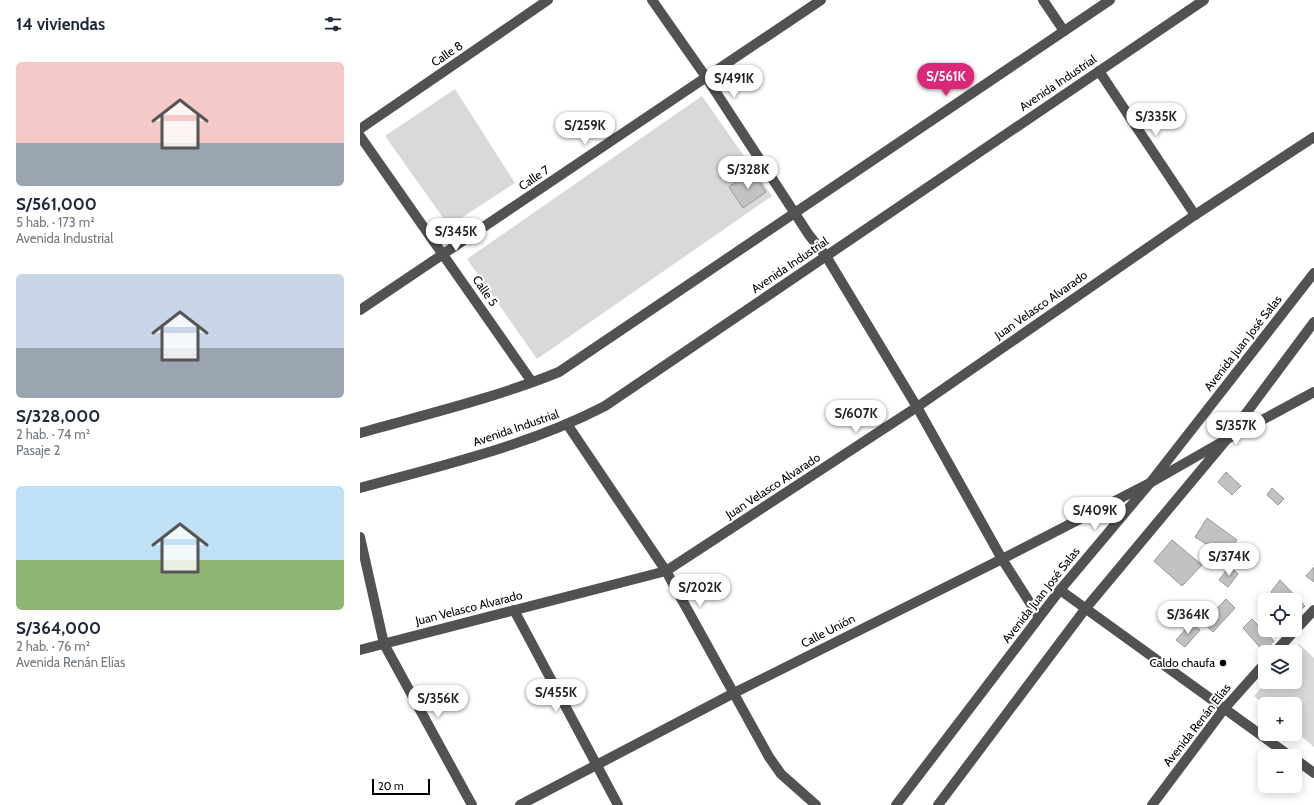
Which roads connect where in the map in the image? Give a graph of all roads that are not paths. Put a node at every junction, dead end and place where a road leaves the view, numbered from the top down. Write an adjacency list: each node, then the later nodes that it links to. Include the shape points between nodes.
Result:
1 (548, 0): 10 (street, Calle 8)
2 (652, 0): 9 (street)
3 (821, 0): 9 (street, Calle 7)
4 (1043, 0): 7 (street)
5 (1110, 0): 7 (street)
6 (1204, 0): 8 (street, Avenida Industrial)
7 (1064, 31): 13 (street)
8 (1099, 72): 14 (street); 16 (street, Avenida Industrial)
9 (706, 77): 13 (street); 15 (street, Calle 7)
10 (360, 128)
11 (360, 136): 15 (street, Calle 5)
12 (1314, 137): 14 (street, Juan Velasco Alvarado)
13 (794, 213): 16 (street); 20 (street, via 559,372)
14 (1195, 215): 22 (street, Juan Velasco Alvarado)
15 (444, 254): 18 (street, Calle 7); 20 (street, Calle 5)
16 (826, 256): 22 (street); 23 (street, Avenida Industrial, via 605,406)
17 (1314, 273): 26 (street, Avenida Juan José Salas)
18 (360, 310)
19 (1314, 322): 25 (street)
20 (532, 382): 24 (street, via 480,400)
21 (1314, 392): 25 (street, Calle Unión)
22 (916, 407): 29 (street); 30 (street, Juan Velasco Alvarado)
23 (567, 424): 27 (street, Avenida Industrial, via 504,448); 30 (street)
24 (360, 433)
25 (1227, 439): 26 (street, Calle Unión); 32 (street)
26 (1150, 484): 29 (street, Calle Unión); 31 (street, Avenida Juan José Salas)
27 (360, 488)
28 (360, 537): 36 (street)
29 (1002, 559): 35 (street); 40 (street, Calle Unión)
30 (666, 571): 33 (street, Juan Velasco Alvarado); 40 (street)
31 (1060, 590): 32 (street); 35 (street, Avenida Juan José Salas)
32 (1086, 608): 41 (street); 51 (street)
33 (514, 610): 36 (street, Juan Velasco Alvarado); 44 (street)
34 (1314, 610): 37 (street)
35 (1039, 616): 50 (street, Avenida Juan José Salas)
36 (384, 644): 38 (street, Juan Velasco Alvarado); 46 (street)
37 (1282, 645)
38 (360, 650)
39 (1258, 672): 41 (street, Avenida Renán Elías)
40 (734, 693): 44 (street, Calle Unión); 49 (street, via 781,774)
41 (1224, 709): 42 (street); 52 (street, Avenida Renán Elías)
42 (1280, 749)
43 (1302, 764): 45 (street)
44 (596, 765): 47 (street, Calle Unión); 48 (street)
45 (1314, 773)
46 (472, 805)
47 (520, 805)
48 (618, 805)
49 (816, 805)
50 (896, 805)
51 (938, 805)
52 (1152, 805)

